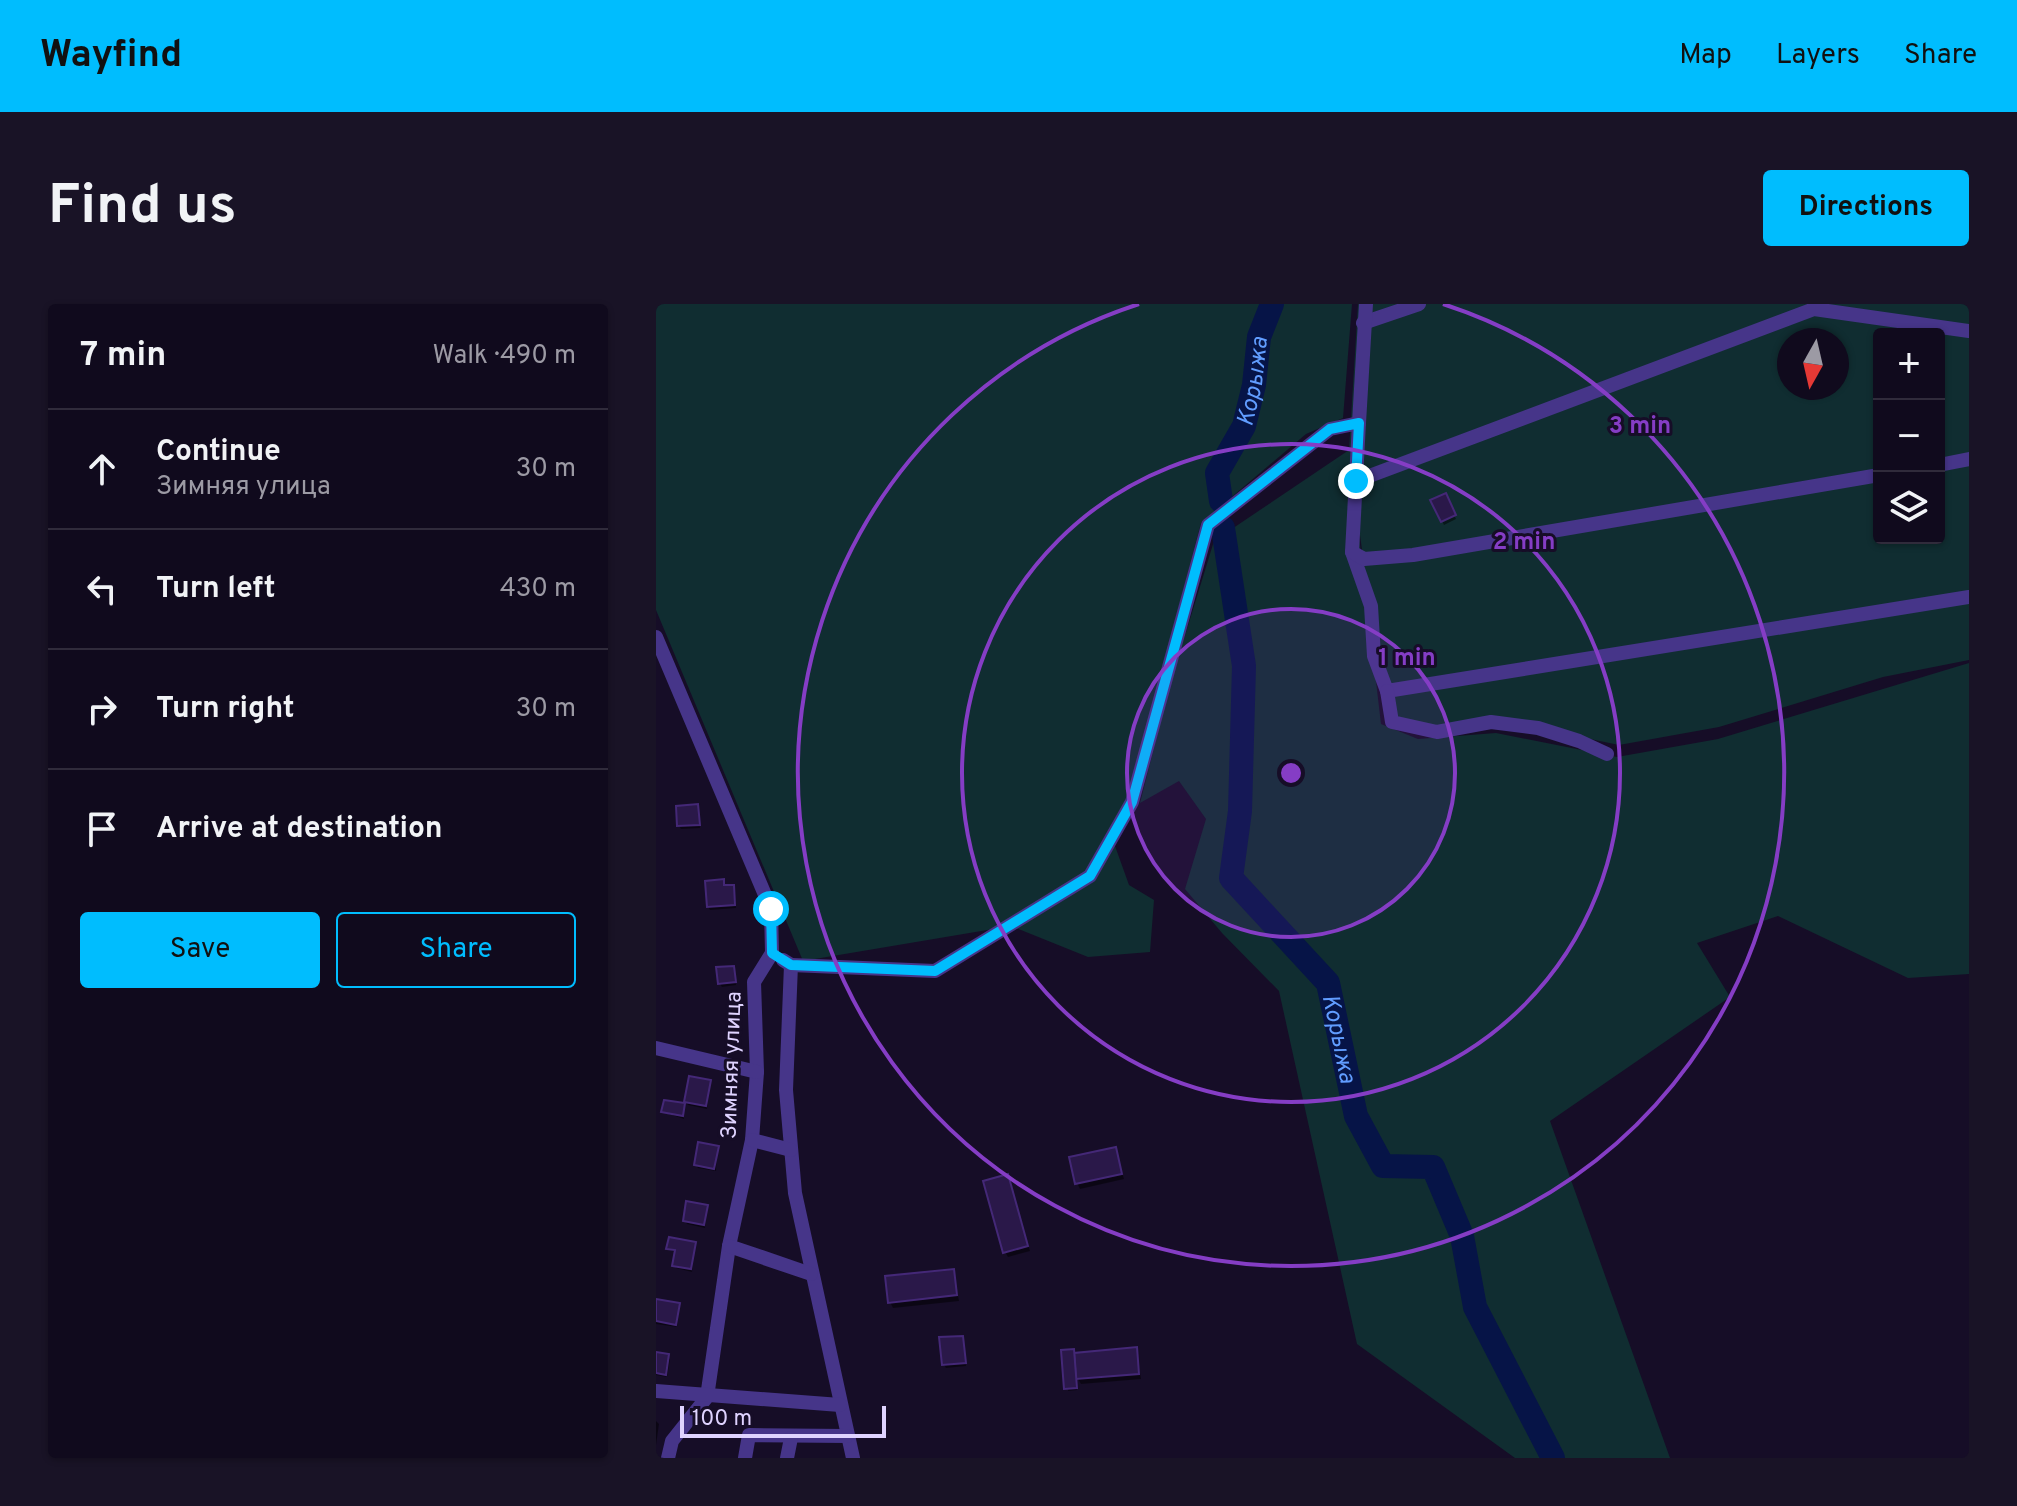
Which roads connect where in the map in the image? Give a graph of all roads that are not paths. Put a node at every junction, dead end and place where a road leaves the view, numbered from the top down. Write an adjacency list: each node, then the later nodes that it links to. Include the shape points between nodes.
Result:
1 (1366, 304): 3 (street)
2 (1419, 304): 3 (street)
3 (1363, 323): 5 (street)
4 (1969, 331): 9 (street, via 1814,309)
5 (1359, 423): 9 (street); 16 (street, via 1330,429 1208,525 1132,802 1090,876 935,971)
6 (1969, 459): 7 (street)
7 (1945, 464)
8 (1873, 476): 10 (street, via 1413,555 1364,559)
9 (1356, 481): 10 (street)
10 (1352, 552): 13 (street, via 1371,606 1374,656)
11 (1969, 597): 13 (street)
12 (656, 637): 15 (street, Зимняя улица, via 771,909)
13 (1387, 691): 14 (street, via 1392,722 1437,732 1491,722 1538,728)
14 (1607, 754)
15 (772, 953): 16 (street); 18 (street, Зимняя улица, via 754,982)
16 (791, 965): 20 (street, via 786,1090)
17 (656, 1048): 18 (street)
18 (757, 1072): 19 (street, Зимняя улица)
19 (752, 1140): 20 (street); 21 (street, Зимняя улица)
20 (791, 1150): 22 (street)
21 (729, 1246): 22 (street); 24 (street, Зимняя улица)
22 (811, 1274): 25 (street)
23 (656, 1391): 24 (street)
24 (707, 1397): 25 (street); 28 (street, via 672,1441)
25 (840, 1405): 26 (street)
26 (847, 1436): 27 (street); 31 (street)
27 (791, 1438): 29 (street, via 749,1435); 30 (street)
28 (668, 1458)
29 (745, 1458)
30 (787, 1458)
31 (853, 1458)

